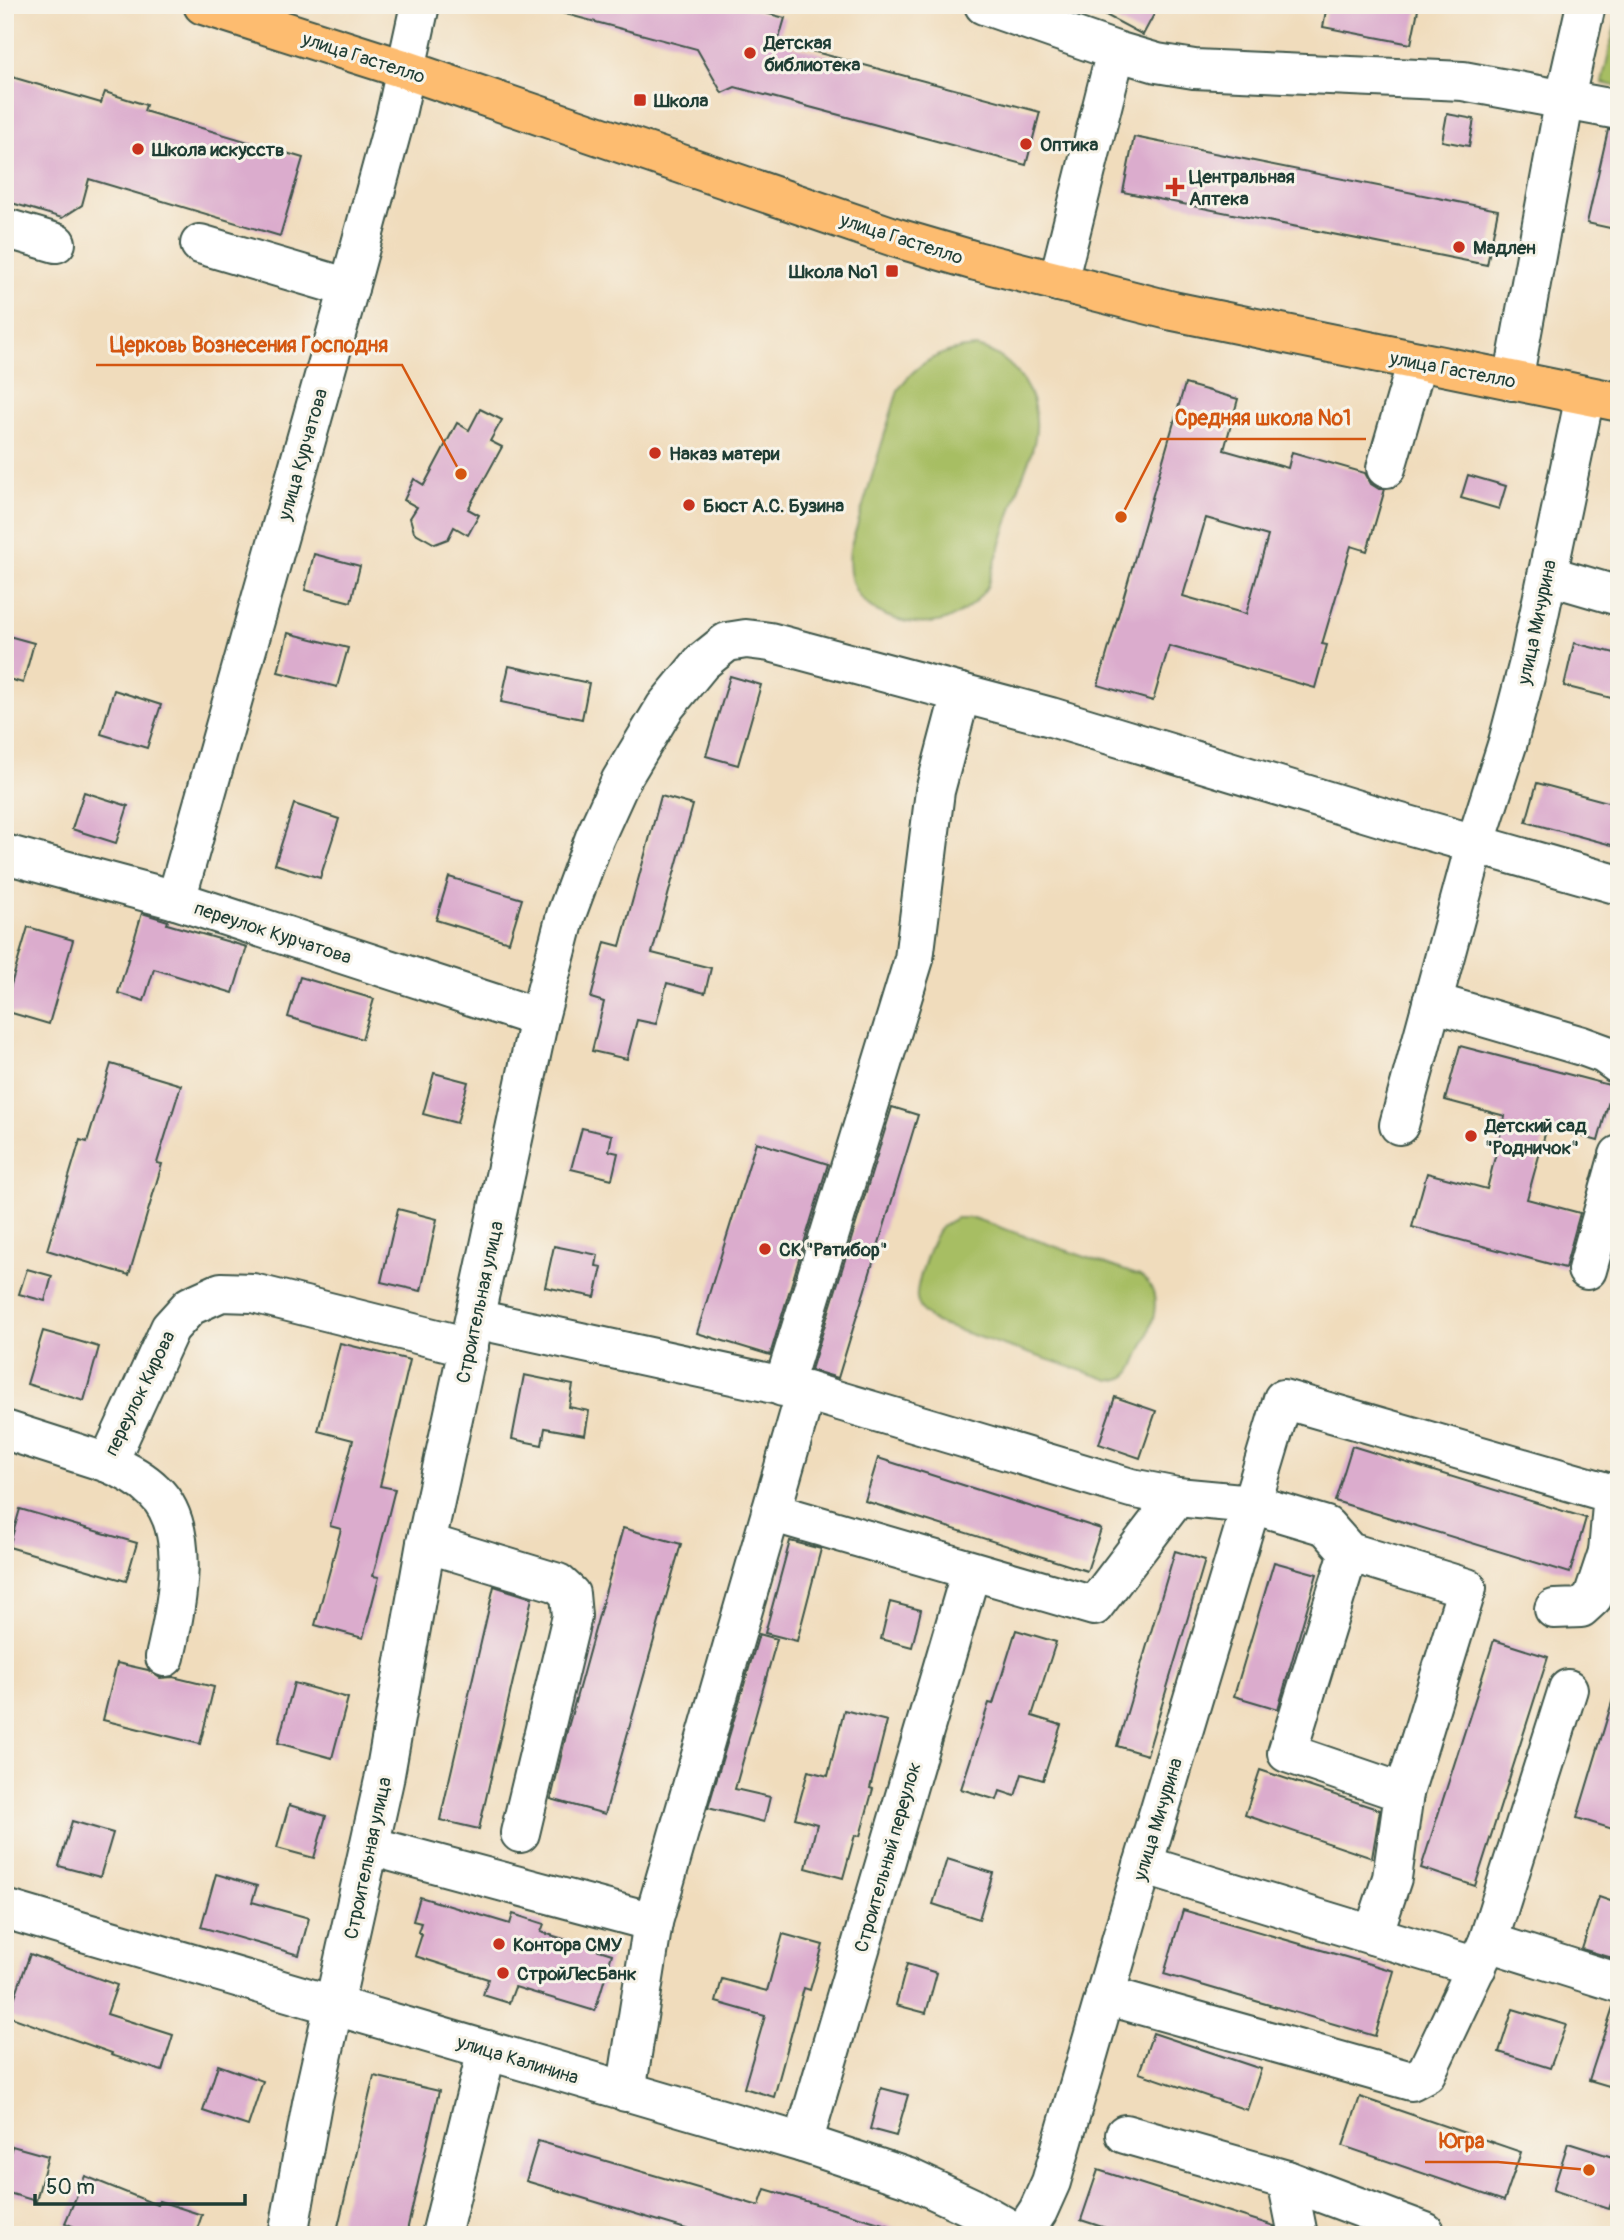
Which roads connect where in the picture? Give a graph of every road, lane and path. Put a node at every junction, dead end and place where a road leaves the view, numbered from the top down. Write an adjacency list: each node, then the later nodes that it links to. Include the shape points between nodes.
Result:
1 (203, 5): 7 (main road, улица Гастелло)
2 (420, 5): 7 (street, улица Курчатова)
3 (984, 5): 5 (street)
4 (1586, 5): 8 (street)
5 (1056, 16): 6 (street)
6 (1116, 51): 8 (street, via 1194,69 1463,81); 13 (street)
7 (404, 69): 13 (main road, улица Гастелло, via 897,238); 14 (street, улица Курчатова)
8 (1565, 98): 9 (street); 16 (street)
9 (1619, 110)
10 (5, 228): 11 (street)
11 (56, 243)
12 (200, 244): 14 (street)
13 (1058, 282): 15 (main road, улица Гастелло)
14 (349, 288): 25 (street, улица Курчатова)
15 (1417, 361): 16 (main road, улица Гастелло); 18 (street)
16 (1513, 381): 17 (main road, улица Гастелло)
17 (1602, 399): 19 (street, улица Мичурина)
18 (1386, 468)
19 (1547, 575): 20 (street); 22 (street, улица Мичурина, via 1508,742)
20 (1619, 596)
21 (961, 693): 22 (street); 27 (street, Строительная улица, via 770,642 727,642 702,662 665,707 621,780 566,915); 33 (street, via 934,791 914,959)
22 (1475, 845): 24 (street); 26 (street, улица Мичурина)
23 (5, 854): 25 (street, переулок Курчатова)
24 (1619, 886)
25 (176, 901): 27 (street, переулок Курчатова)
26 (1432, 1002): 28 (street, via 1582,1046); 29 (street, улица Мичурина)
27 (539, 1018): 32 (street, Строительная улица)
28 (1619, 1065)
29 (1399, 1125)
30 (1619, 1154): 31 (street)
31 (1587, 1270)
32 (472, 1333): 33 (street, переулок Кирова); 35 (street, переулок Кирова, via 253,1293 221,1292 190,1306 170,1328); 40 (street, Строительная улица)
33 (794, 1389): 37 (street, переулок Кирова, via 1131,1488); 39 (street)
34 (5, 1430): 35 (street, переулок Кирова)
35 (108, 1463): 45 (street, via 135,1475 156,1492 174,1520 179,1550 177,1584)
36 (1616, 1492): 38 (street, улица Мичурина, via 1283,1399); 42 (street)
37 (1177, 1497): 38 (street, переулок Кирова); 43 (street, via 1094,1606)
38 (1252, 1504): 41 (street, переулок Кирова, via 1326,1526); 50 (street, улица Мичурина)
39 (771, 1512): 43 (street); 52 (street)
40 (426, 1544): 48 (street, via 558,1583 570,1594 572,1616); 49 (street, Строительная улица)
41 (1349, 1552): 47 (street, via 1287,1754); 47 (street, via 1467,1588)
42 (1614, 1554): 44 (street, via 1593,1597 1581,1608)
43 (971, 1571): 61 (street, Строительный переулок)
44 (1555, 1609)
45 (165, 1657)
46 (1568, 1689): 54 (street)
47 (1404, 1793): 53 (street, via 1392,1878)
48 (520, 1833)
49 (370, 1846): 52 (street); 57 (street, Строительная улица)
50 (1143, 1865): 53 (street); 56 (street, улица Мичурина)
51 (5, 1909): 57 (street, улица Калинина)
52 (653, 1922): 59 (street)
53 (1373, 1935): 54 (street)
54 (1483, 1954): 55 (street); 56 (street, via 1426,2073 1411,2081)
55 (1619, 1983)
56 (1105, 1995): 65 (street, улица Мичурина, via 1051,2182)
57 (334, 2005): 58 (street, улица Калинина); 63 (street, Строительная улица)
58 (487, 2050): 59 (street, улица Калинина); 64 (street)
59 (626, 2092): 61 (street, улица Калинина)
60 (1125, 2134): 62 (street)
61 (803, 2143): 65 (street, улица Калинина, via 909,2178)
62 (1287, 2180): 66 (street); 67 (street)
63 (288, 2235)
64 (441, 2235)
65 (1021, 2235)
66 (1298, 2235)
67 (1426, 2235)

